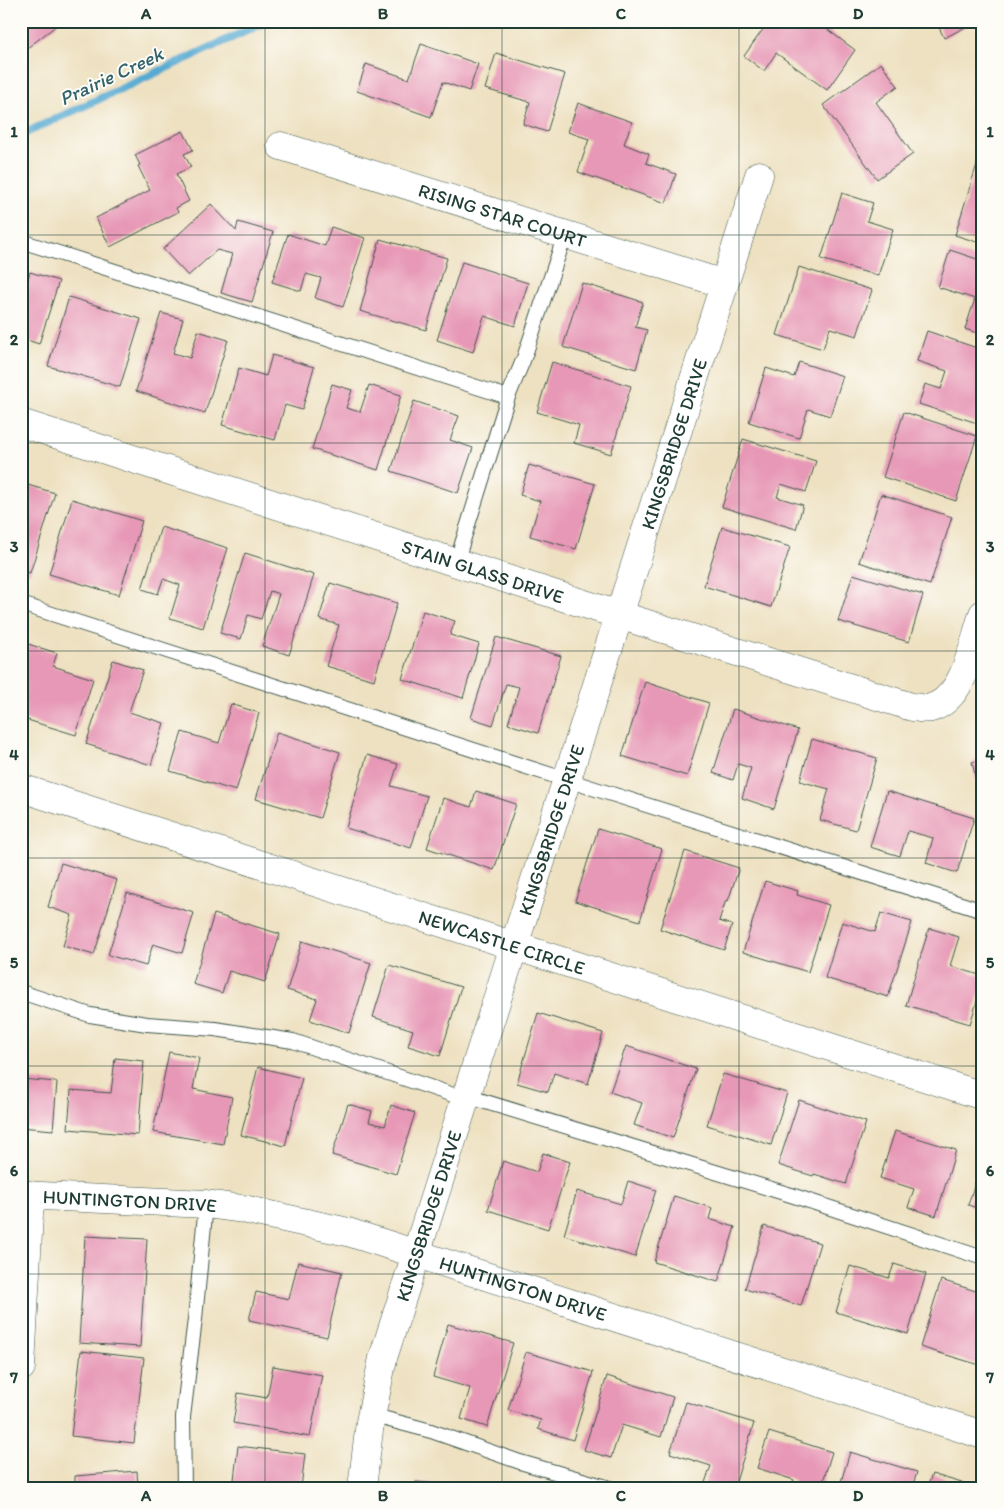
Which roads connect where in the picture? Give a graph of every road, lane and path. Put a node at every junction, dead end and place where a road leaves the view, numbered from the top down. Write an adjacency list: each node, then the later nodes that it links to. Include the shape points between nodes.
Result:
1 (280, 146): 3 (street, RISING STAR COURT)
2 (759, 175): 5 (street, KINGSBRIDGE DRIVE)
3 (565, 234): 5 (street, RISING STAR COURT); 6 (lane)
4 (21, 241): 6 (lane)
5 (724, 284): 11 (street, KINGSBRIDGE DRIVE)
6 (508, 397): 8 (lane)
7 (21, 423): 8 (street, STAIN GLASS DRIVE)
8 (456, 563): 11 (street, STAIN GLASS DRIVE)
9 (21, 604): 12 (lane)
10 (983, 614): 11 (street, STAIN GLASS DRIVE, via 955,690 944,702 929,709 912,707)
11 (619, 615): 12 (street, KINGSBRIDGE DRIVE)
12 (567, 780): 14 (lane); 15 (street, KINGSBRIDGE DRIVE)
13 (21, 788): 15 (street, NEWCASTLE CIRCLE)
14 (983, 911)
15 (514, 946): 17 (street, NEWCASTLE CIRCLE); 18 (street, KINGSBRIDGE DRIVE)
16 (21, 992): 18 (lane, via 90,1015 293,1041)
17 (983, 1096)
18 (465, 1097): 21 (street, KINGSBRIDGE DRIVE); 22 (lane, via 762,1186)
19 (26, 1195): 20 (street, HUNTINGTON DRIVE); 23 (street)
20 (206, 1204): 21 (street, HUNTINGTON DRIVE, via 290,1218 348,1232); 27 (lane, via 183,1417)
21 (415, 1254): 25 (street, KINGSBRIDGE DRIVE, via 383,1358); 26 (street, HUNTINGTON DRIVE)
22 (983, 1258)
23 (24, 1259): 24 (street)
24 (21, 1367)
25 (371, 1415): 28 (street, KINGSBRIDGE DRIVE); 29 (lane)
26 (983, 1435)
27 (184, 1488)
28 (362, 1488)
29 (610, 1488)

